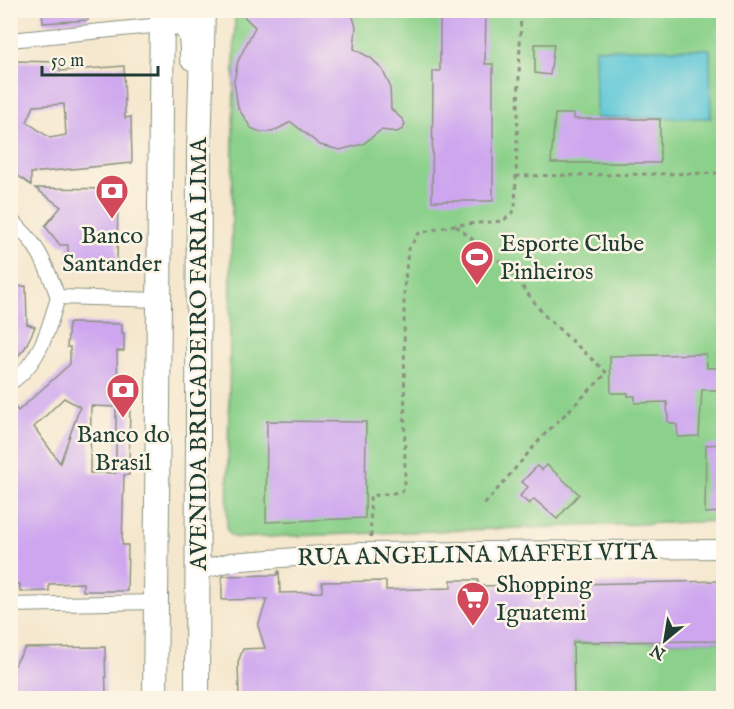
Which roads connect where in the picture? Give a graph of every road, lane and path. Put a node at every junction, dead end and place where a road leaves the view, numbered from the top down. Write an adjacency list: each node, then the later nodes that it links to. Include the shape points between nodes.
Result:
1 (203, 10): 5 (highway, AVENIDA BRIGADEIRO FARIA LIMA)
2 (520, 10): 7 (path)
3 (162, 18): 4 (street); 5 (highway, via 182,23 192,42 189,135); 11 (highway, AVENIDA BRIGADEIRO FARIA LIMA)
4 (10, 40)
5 (199, 154): 16 (highway, AVENIDA BRIGADEIRO FARIA LIMA)
6 (723, 173): 7 (path)
7 (516, 176): 9 (path, via 515,210 503,221)
8 (10, 219): 10 (street, via 30,236 45,261)
9 (454, 225): 13 (path, via 507,267 546,317 607,373 542,437); 15 (path, via 419,233 408,250 404,290 405,488 401,492 370,496)
10 (58, 297): 11 (street); 12 (street, via 39,351 23,374)
11 (159, 300): 17 (highway, AVENIDA BRIGADEIRO FARIA LIMA)
12 (10, 383)
13 (484, 505)
14 (723, 549): 15 (street, RUA ANGELINA MAFFEI VITA)
15 (371, 552): 16 (street, RUA ANGELINA MAFFEI VITA, via 231,562)
16 (197, 560): 20 (highway, AVENIDA BRIGADEIRO FARIA LIMA)
17 (156, 602): 18 (street); 19 (highway, AVENIDA BRIGADEIRO FARIA LIMA)
18 (10, 605)
19 (155, 699)
20 (196, 699)

